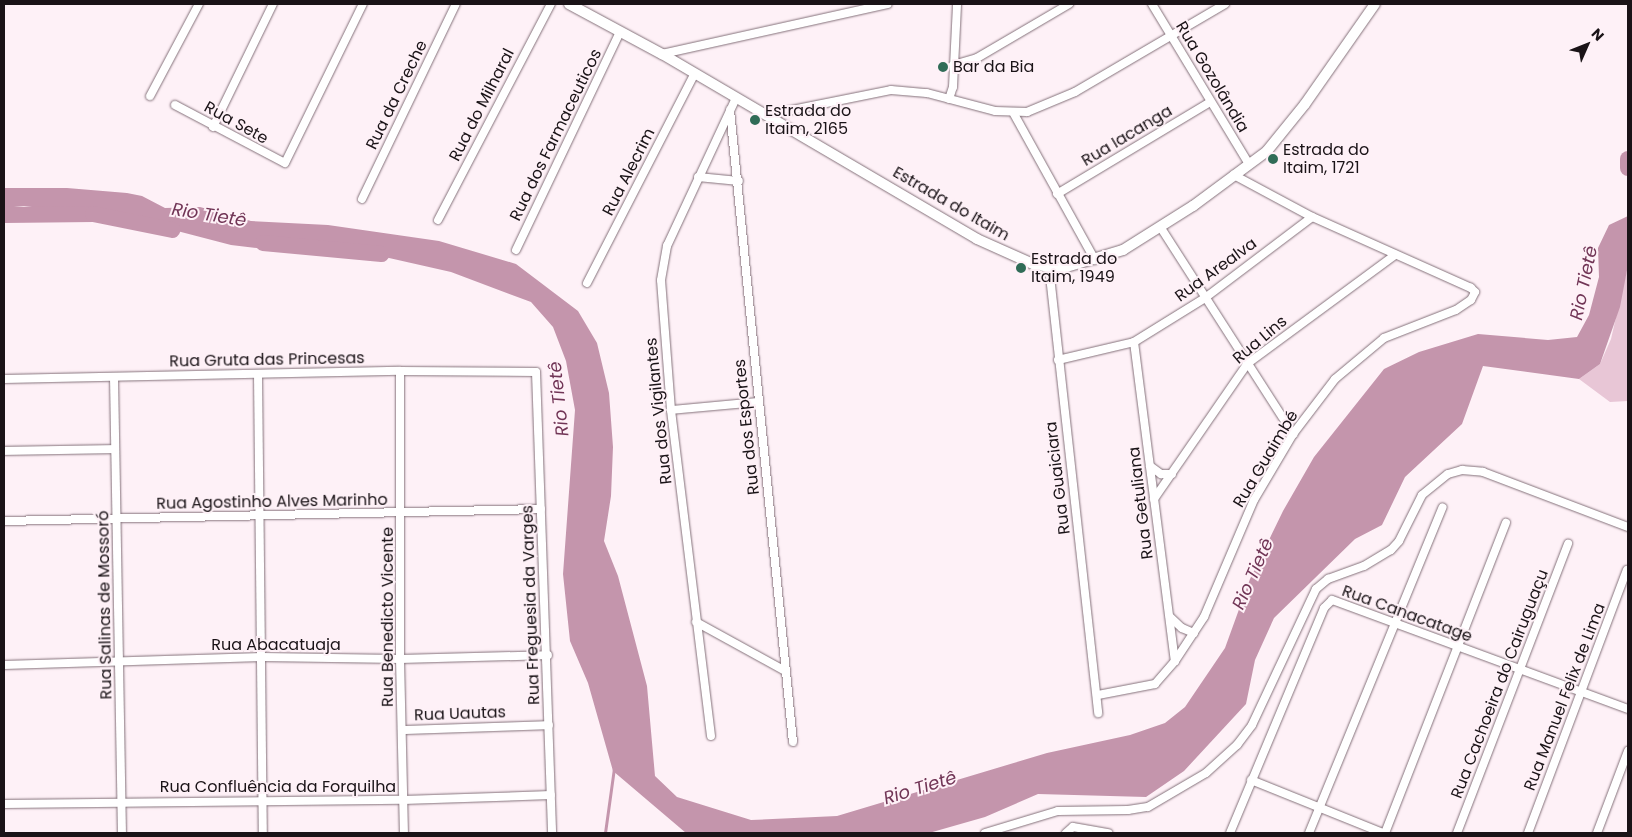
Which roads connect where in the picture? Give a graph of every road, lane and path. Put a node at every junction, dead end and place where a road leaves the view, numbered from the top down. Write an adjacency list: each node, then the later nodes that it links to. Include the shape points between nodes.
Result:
1 (199, 4): 18 (street)
2 (273, 4): 26 (street)
3 (363, 4): 26 (street, Rua Sete, via 285,163)
4 (456, 4): 32 (street, Rua da Creche)
5 (552, 4): 34 (street, Rua do Milharal)
6 (569, 4): 13 (street, Estrada do Itaim)
7 (888, 4): 15 (street)
8 (957, 4): 16 (street)
9 (1069, 4): 16 (street, via 977,58)
10 (1152, 4): 14 (street, Rua Gozolândia)
11 (1225, 4): 14 (street)
12 (1374, 4): 27 (street, Estrada do Itaim, via 1285,132)
13 (620, 32): 15 (street, Estrada do Itaim); 36 (street, Rua dos Farmaceuticos)
14 (1172, 36): 21 (street, Rua Gozolândia); 24 (street, via 1075,92)
15 (662, 54): 17 (street, Estrada do Itaim)
16 (953, 65): 20 (street)
17 (695, 73): 19 (street, Estrada do Itaim); 40 (street, Rua Alecrim)
18 (150, 96)
19 (736, 98): 23 (street, Rua dos Vigilantes); 25 (street, Estrada do Itaim)
20 (949, 99): 24 (street); 25 (street, via 891,90)
21 (1210, 102): 27 (street, Rua Gozolândia); 31 (street, Rua Iacanga)
22 (175, 105): 26 (street, Rua Sete)
23 (730, 109): 29 (street, Rua dos Vigilantes); 30 (street, Rua dos Esportes)
24 (1014, 114): 31 (street)
25 (768, 115): 39 (street, Estrada do Itaim, via 977,239 1020,259)
26 (213, 127)
27 (1249, 164): 28 (street, Estrada do Itaim)
28 (1234, 175): 33 (street, Rua Guaimbé); 35 (street, Estrada do Itaim)
29 (698, 177): 30 (street); 51 (street, Rua dos Vigilantes, via 662,264)
30 (739, 181): 50 (street, Rua dos Esportes)
31 (1057, 194): 38 (street)
32 (362, 199)
33 (1312, 217): 37 (street, Rua Guaimbé); 41 (street, Rua Arealva)
34 (438, 220)
35 (1161, 228): 38 (street, Estrada do Itaim, via 1124,250); 41 (street)
36 (516, 250)
37 (1395, 255): 44 (street, Rua Lins); 52 (street, Rua Guaimbé, via 1471,288 1473,296 1456,310 1405,328 1363,353 1335,379)
38 (1095, 260): 39 (street, Estrada do Itaim)
39 (1049, 267): 43 (street, Rua Guaiciara)
40 (587, 283)
41 (1205, 298): 42 (street, Rua Arealva); 44 (street)
42 (1134, 342): 43 (street, Rua Arealva); 55 (street, Rua Getuliana)
43 (1058, 360): 82 (street, Rua Guaiciara)
44 (1247, 364): 52 (street); 56 (street, Rua Lins)
45 (400, 371): 46 (street, Rua Gruta das Princesas); 47 (street, Rua Gruta das Princesas); 60 (street, Rua Benedicto Vicente)
46 (534, 372): 59 (street, Rua Freguesia da Varges)
47 (258, 374): 48 (street, Rua Gruta das Princesas); 61 (street)
48 (114, 377): 49 (street, Rua Gruta das Princesas); 53 (street, Rua Salinas de Mossoró)
49 (4, 379)
50 (757, 402): 51 (street); 80 (street, Rua dos Esportes)
51 (671, 410): 69 (street, Rua dos Vigilantes)
52 (1293, 434): 71 (street, Rua Guaimbé, via 1254,500 1204,617)
53 (115, 449): 54 (street); 62 (street, Rua Salinas de Mossoró)
54 (4, 451)
55 (1150, 466): 56 (street, via 1161,474); 57 (street, Rua Getuliana)
56 (1172, 474): 57 (street, Rua Lins)
57 (1154, 499): 68 (street, Rua Getuliana)
58 (1442, 507): 70 (street)
59 (541, 509): 60 (street, Rua Agostinho Alves Marinho); 73 (street, Rua Freguesia da Varges)
60 (401, 514): 61 (street, Rua Agostinho Alves Marinho); 75 (street, Rua Benedicto Vicente)
61 (259, 516): 62 (street, Rua Agostinho Alves Marinho); 74 (street)
62 (117, 519): 63 (street, Rua Agostinho Alves Marinho); 76 (street, Rua Salinas de Mossoró)
63 (4, 521)
64 (1506, 523): 72 (street)
65 (1628, 527): 102 (street, via 1483,472 1462,470 1448,474 1422,495 1399,541 1391,550 1364,566 1328,579 1316,589 1252,725 1237,745 1206,773 1148,807 1058,811)
66 (1568, 544): 79 (street, Rua Cachoeira do Cairuguaçu)
67 (1627, 570): 81 (street, Rua Manuel Felix de Lima)
68 (1169, 616): 71 (street, via 1177,625); 77 (street, Rua Getuliana)
69 (696, 622): 80 (street); 87 (street, Rua dos Vigilantes)
70 (1394, 622): 72 (street, Rua Canacatage); 90 (street, Rua Canacatage, via 1338,601 1327,604); 96 (street)
71 (1194, 633): 77 (street, Rua Guaimbé)
72 (1459, 646): 79 (street, Rua Canacatage); 106 (street)
73 (548, 655): 75 (street, Rua Abacatuaja); 85 (street, Rua Freguesia da Varges)
74 (262, 657): 75 (street, Rua Abacatuaja); 76 (street, Rua Abacatuaja); 94 (street)
75 (400, 659): 86 (street, Rua Benedicto Vicente)
76 (120, 661): 78 (street, Rua Abacatuaja); 93 (street, Rua Salinas de Mossoró)
77 (1175, 661): 82 (street, Rua Guaimbé, via 1162,679 1150,686)
78 (4, 665)
79 (1521, 670): 81 (street, Rua Canacatage); 107 (street, Rua Cachoeira do Cairuguaçu)
80 (785, 671): 88 (street, Rua dos Esportes)
81 (1583, 692): 83 (street, Rua Canacatage); 108 (street, Rua Manuel Felix de Lima)
82 (1098, 694): 84 (street, Rua Guaiciara)
83 (1628, 709)
84 (1098, 713)
85 (549, 725): 86 (street, Rua Uautas); 91 (street, Rua Freguesia da Varges)
86 (402, 730): 92 (street, Rua Benedicto Vicente)
87 (710, 736)
88 (793, 742)
89 (1628, 751): 109 (street)
90 (1251, 780): 96 (street); 104 (street, Rua Canacatage)
91 (551, 795): 92 (street, Rua Confluência da Forquilha); 101 (street, Rua Freguesia da Varges)
92 (403, 800): 94 (street, Rua Confluência da Forquilha); 100 (street, Rua Benedicto Vicente)
93 (122, 802): 94 (street, Rua Confluência da Forquilha); 95 (street, Rua Confluência da Forquilha); 98 (street, Rua Salinas de Mossoró)
94 (263, 802): 99 (street)
95 (4, 804)
96 (1318, 808): 105 (street); 106 (street)
97 (1068, 830): 103 (street)
98 (122, 833)
99 (263, 833)
100 (404, 833)
101 (552, 833)
102 (987, 833)
103 (1108, 833)
104 (1230, 833)
105 (1309, 833)
106 (1384, 833)
107 (1457, 833)
108 (1528, 833)
109 (1597, 833)

